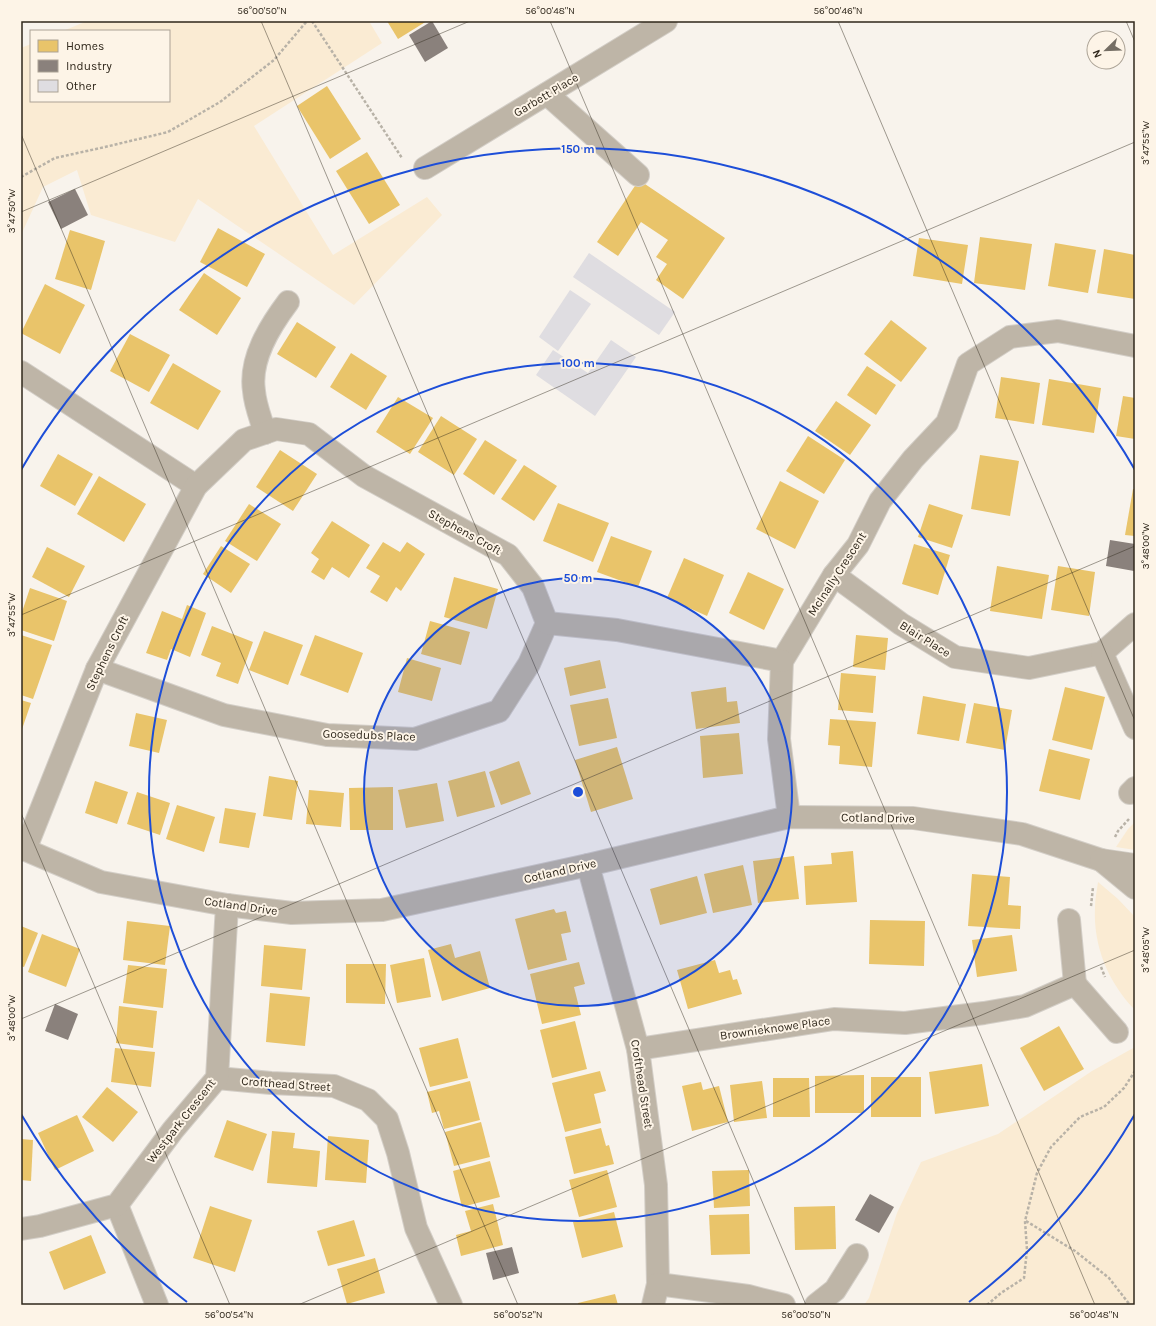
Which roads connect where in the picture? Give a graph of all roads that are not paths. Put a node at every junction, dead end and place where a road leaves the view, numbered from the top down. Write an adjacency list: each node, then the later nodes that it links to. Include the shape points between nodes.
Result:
1 (653, 24): 2 (street, Garbett Place)
2 (547, 94): 3 (street, Garbett Place); 4 (street)
3 (425, 168)
4 (638, 175)
5 (288, 302): 8 (street, via 264,341 254,371 253,390)
6 (1135, 346): 10 (street, McInally Crescent, via 1058,331 1010,337 968,364 947,423 913,459 880,501 858,545)
7 (21, 372): 9 (street)
8 (265, 433): 9 (street, Stephens Croft, via 244,440); 11 (street, Stephens Croft, via 276,429 309,434 364,476 508,555 533,587)
9 (196, 486): 15 (street, Stephens Croft)
10 (834, 575): 13 (street, Blair Place, via 901,624 955,657 1029,668); 14 (street, McInally Crescent)
11 (546, 623): 14 (street, via 617,630); 15 (street, Goosedubs Place, via 529,664 499,711 415,739 327,735 224,715)
12 (1135, 624): 13 (street, Blair Place)
13 (1102, 653): 16 (street)
14 (782, 661): 17 (street, McInally Crescent, via 779,739)
15 (97, 669): 18 (street, Stephens Croft)
16 (1135, 728)
17 (789, 817): 19 (street, Cotland Drive, via 913,818 1022,834); 20 (street, Cotland Drive)
18 (23, 849): 23 (street, Cotland Drive, via 101,882)
19 (1101, 860): 21 (street, Cotland Drive); 22 (street, Cotland Drive)
20 (588, 865): 23 (street, Cotland Drive, via 382,910 292,913); 27 (street, Crofthead Street)
21 (1135, 865)
22 (1135, 888)
23 (227, 905): 28 (street, Westpark Crescent)
24 (1069, 920): 25 (street)
25 (1075, 984): 26 (street); 27 (street, Brownieknowe Place, via 1025,1006 984,1013 905,1023 834,1019)
26 (1117, 1032)
27 (638, 1049): 32 (street, Crofthead Street, via 656,1185)
28 (217, 1078): 29 (street, Westpark Crescent, via 173,1130); 34 (street, Crofthead Street, via 271,1084 334,1086 368,1100 387,1119 416,1228)
29 (117, 1205): 30 (street); 33 (street)
30 (21, 1229)
31 (857, 1255): 37 (street, via 835,1290)
32 (658, 1284): 35 (street, Crofthead Street); 36 (street, via 748,1296)
33 (156, 1305)
34 (452, 1305)
35 (653, 1305)
36 (784, 1305)
37 (816, 1305)

